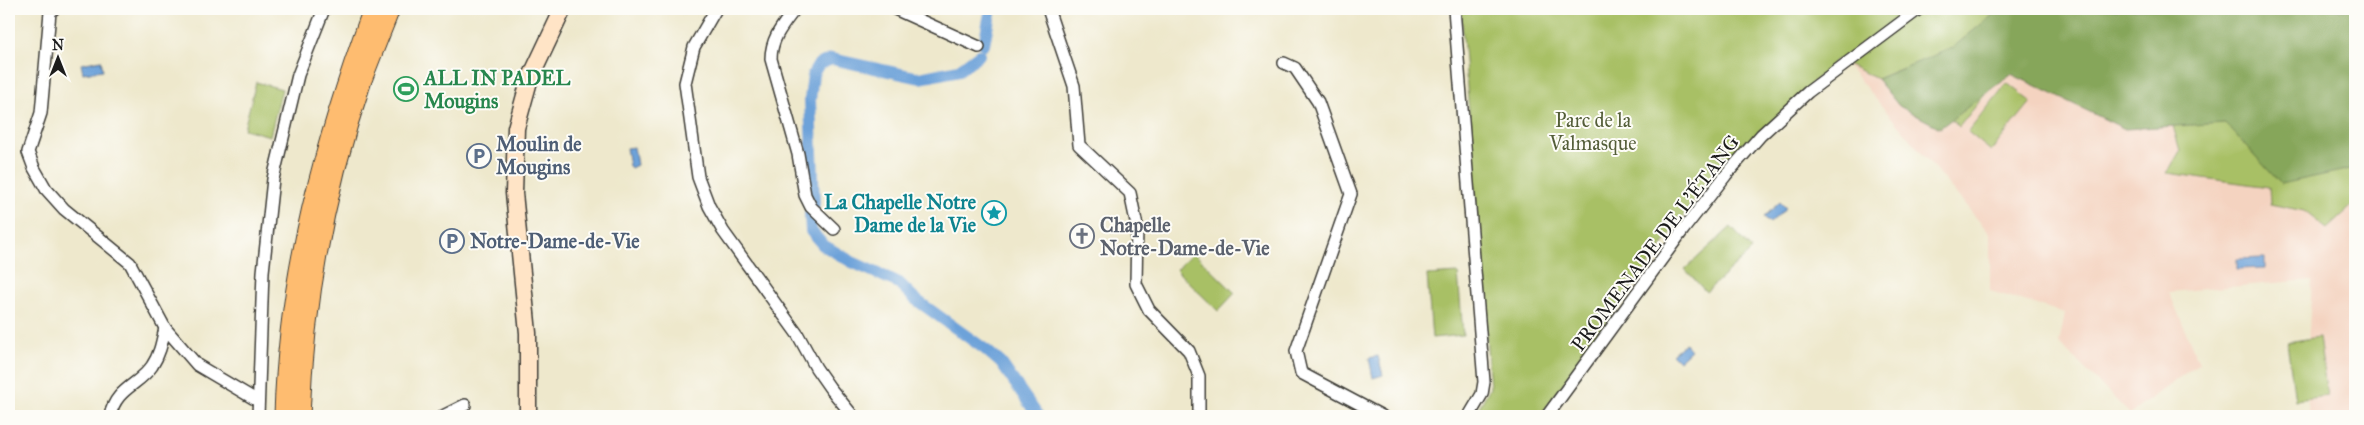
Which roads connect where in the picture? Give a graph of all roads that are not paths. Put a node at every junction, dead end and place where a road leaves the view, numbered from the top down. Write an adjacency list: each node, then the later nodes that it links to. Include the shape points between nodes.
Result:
1 (54, 9): 15 (street, via 50,12 41,113 28,152 30,160 46,189 64,209 130,263)
2 (324, 9): 16 (street, via 298,75 273,179 263,272)
3 (372, 9): 20 (highway, via 311,204 295,297)
4 (390, 9): 21 (highway, via 351,114 322,226 305,339)
5 (563, 9): 23 (main road, via 529,81 516,128 514,193 528,333)
6 (716, 9): 24 (street, via 694,47 685,83 698,177 723,231 798,335 820,375)
7 (795, 9): 14 (street, via 776,36 771,59 798,154 805,195 814,211)
8 (895, 9): 12 (street)
9 (1048, 9): 25 (street, via 1074,86 1078,145 1130,193 1137,226 1136,284 1149,310 1189,351 1198,376)
10 (1454, 9): 27 (street, via 1484,382 1482,394)
11 (1919, 9): 28 (street, PROMENADE DE L'ÉTANG, via 1808,92 1761,135 1683,230)
12 (979, 48)
13 (1284, 63): 26 (street, via 1295,68 1318,102 1351,194 1296,352 1297,364 1301,373)
14 (834, 229)
15 (165, 328): 16 (street, via 197,365); 18 (street, via 160,352 151,367 113,402)
16 (258, 402): 19 (street)
17 (465, 404): 22 (street)
18 (110, 416)
19 (258, 416)
20 (284, 416)
21 (300, 416)
22 (443, 416)
23 (528, 416)
24 (853, 416)
25 (1200, 416)
26 (1382, 416)
27 (1469, 416)
28 (1547, 416)

